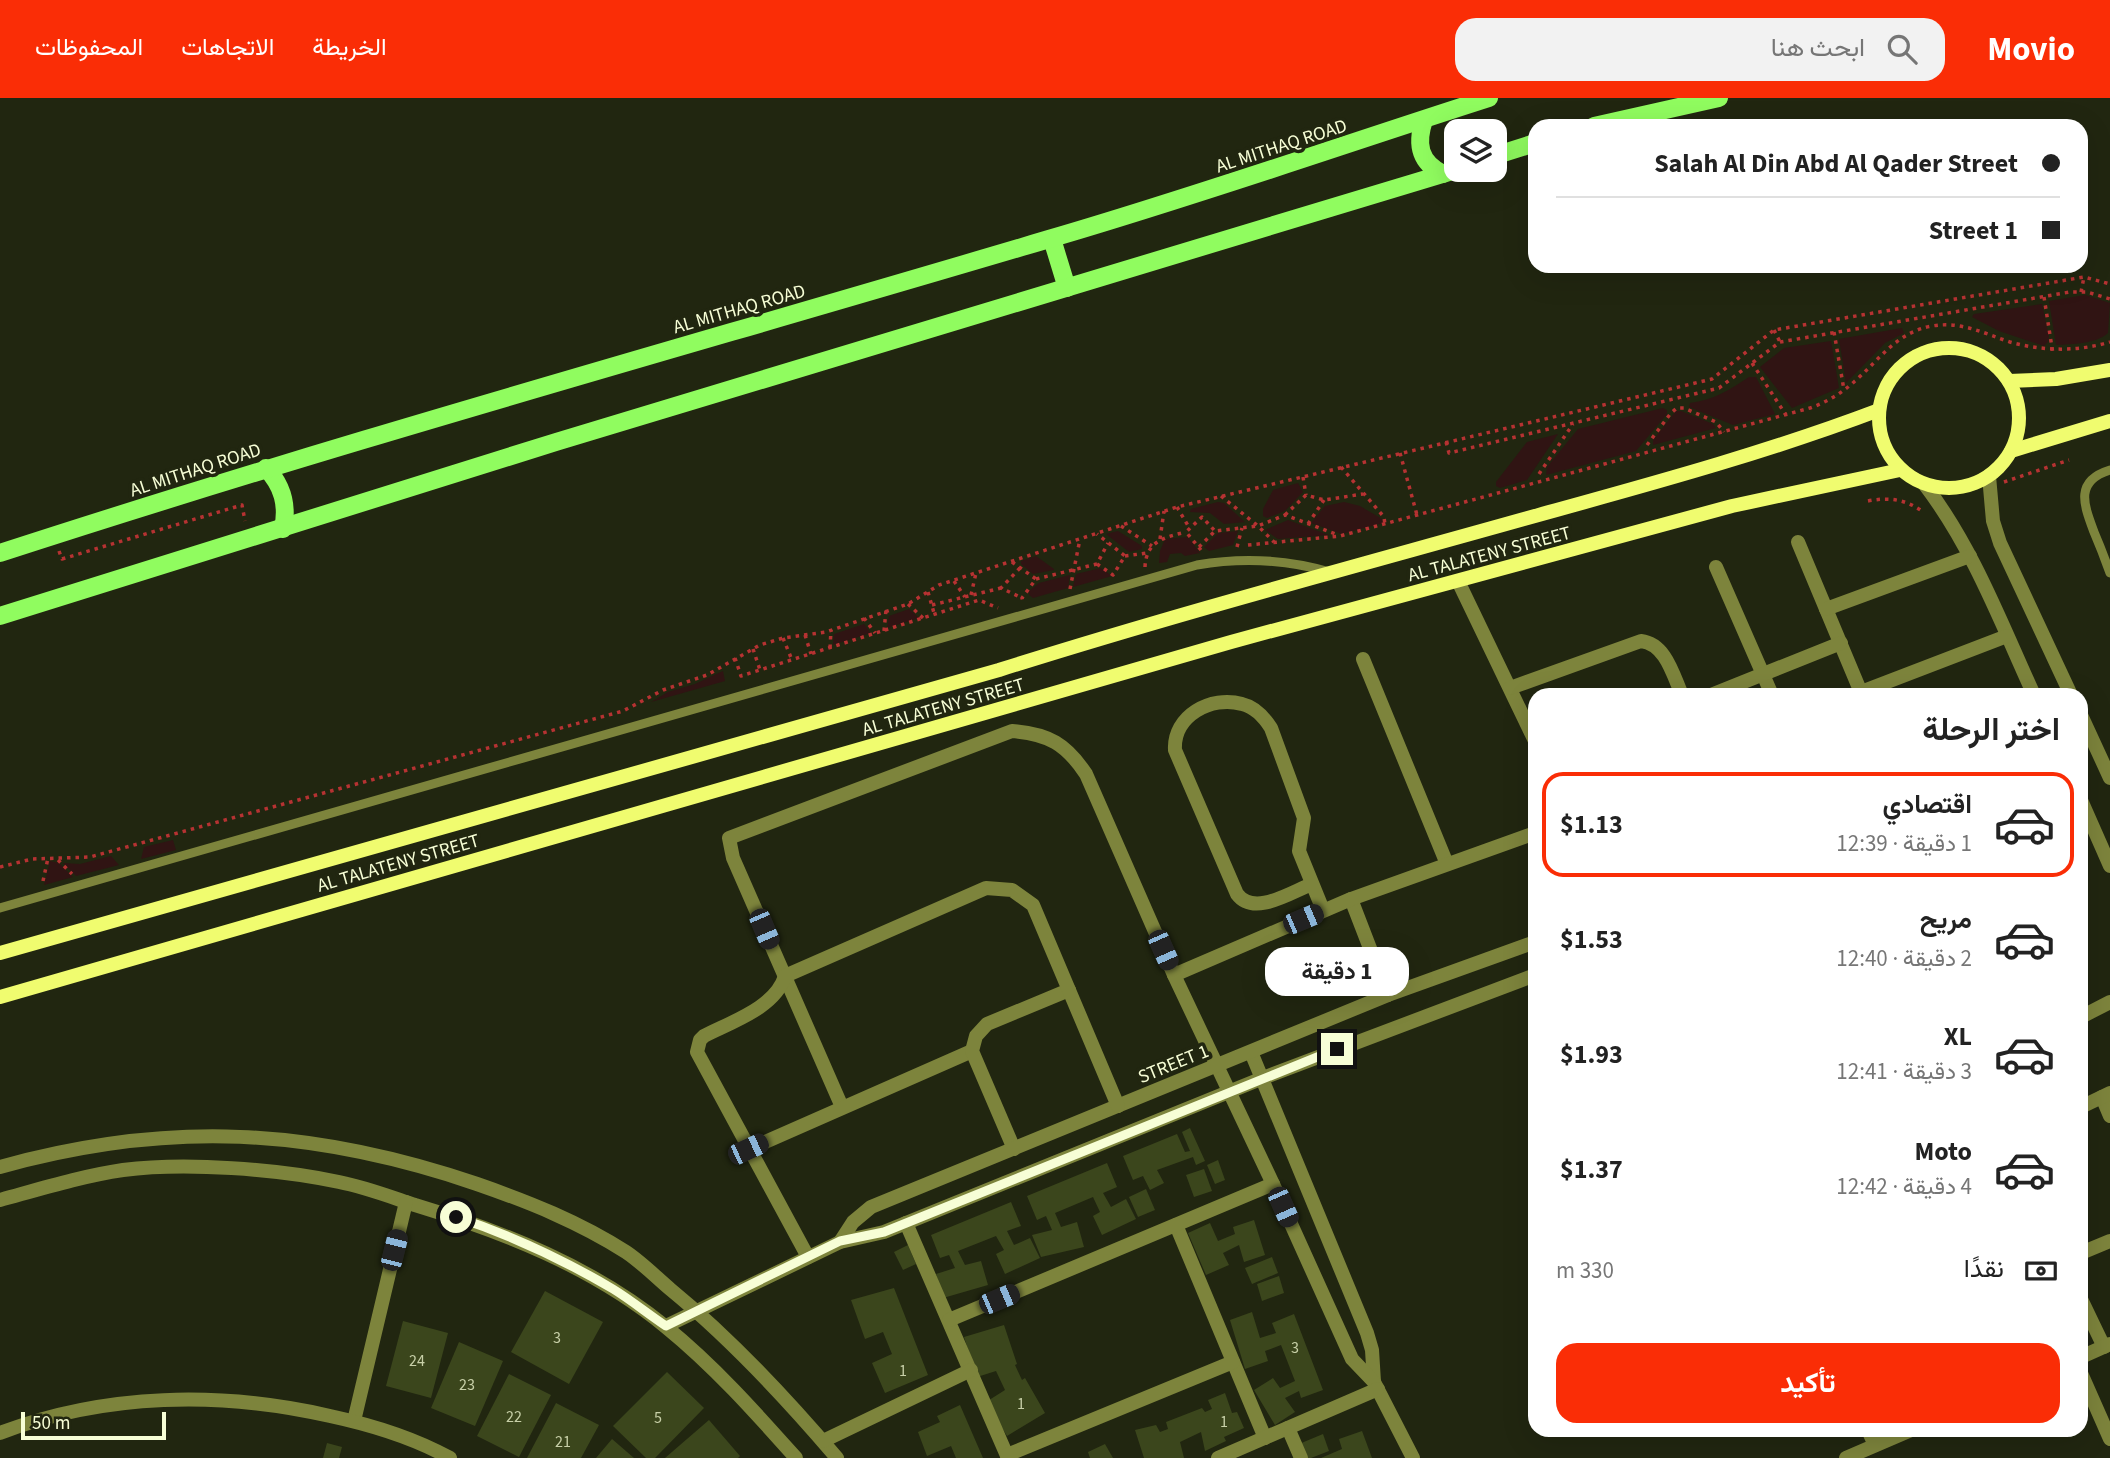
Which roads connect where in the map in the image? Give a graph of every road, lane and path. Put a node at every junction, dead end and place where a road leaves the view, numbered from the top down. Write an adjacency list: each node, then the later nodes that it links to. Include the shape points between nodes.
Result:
1 (1489, 98): 4 (main road, AL MITHAQ ROAD)
2 (1719, 98): 3 (main road)
3 (1625, 119)
4 (1424, 120): 7 (main road, via 1421,153 1426,162); 9 (main road, AL MITHAQ ROAD)
5 (1528, 145): 6 (main road)
6 (1507, 152)
7 (1444, 170)
8 (1444, 174): 12 (main road)
9 (1052, 239): 12 (main road); 40 (main road, AL MITHAQ ROAD)
10 (2084, 277): 11 (path); 13 (path); 16 (path)
11 (2110, 284)
12 (1067, 288): 62 (main road)
13 (2081, 292): 14 (path); 15 (path)
14 (2044, 296): 17 (path); 20 (path)
15 (2110, 299)
16 (1774, 330): 18 (path); 23 (path)
17 (1834, 332): 18 (path); 26 (path)
18 (1780, 342): 21 (path)
19 (2110, 342): 20 (path)
20 (2052, 351): 26 (path, via 1957,324 1933,326 1900,338)
21 (1752, 363): 25 (path); 30 (path)
22 (2110, 370): 24 (main road)
23 (1712, 379): 25 (path); 34 (path)
24 (2009, 382): 29 (main road, via 1977,353 1934,349 1897,370); 36 (main road, via 2019,409)
25 (1719, 388): 27 (path)
26 (1844, 390): 30 (path, via 1833,400)
27 (1675, 399): 28 (path); 32 (path)
28 (1677, 408): 33 (path, via 1716,422); 35 (path)
29 (1879, 410): 41 (main road, via 1885,448); 88 (main road, AL TALATENY STREET, via 1689,473)
30 (1786, 415): 33 (path)
31 (2110, 421): 36 (main road)
32 (1574, 423): 34 (path, via 1449,453); 43 (path)
33 (1724, 432): 56 (path)
34 (1446, 442): 37 (path)
35 (1647, 445)
36 (2011, 451): 45 (main road)
37 (1400, 453): 39 (path); 56 (path)
38 (2069, 460): 45 (path)
39 (1341, 467): 44 (path); 47 (path)
40 (266, 468): 62 (main road, via 284,496); 66 (main road, AL MITHAQ ROAD)
41 (1900, 470): 46 (main road); 96 (main road, AL TALATENY STREET, via 1732,506)
42 (2110, 470): 90 (lane, via 2094,477 2084,497)
43 (1539, 474)
44 (1303, 477): 48 (path); 49 (path)
45 (1989, 483): 46 (main road); 137 (street, via 2000,543)
46 (1925, 485): 53 (street)
47 (1363, 494): 50 (path); 59 (path, via 1384,517)
48 (1306, 495): 50 (path); 55 (path)
49 (1221, 496): 52 (path); 60 (path)
50 (1324, 500): 57 (path)
51 (1868, 501): 53 (path, via 1900,500 1928,515)
52 (1177, 507): 54 (path); 63 (path)
53 (1942, 509): 82 (street)
54 (1164, 511): 58 (path); 69 (path)
55 (1285, 515): 57 (path); 60 (path)
56 (1418, 516): 59 (path)
57 (1308, 524): 67 (path)
58 (1121, 525): 65 (path); 74 (path)
59 (1385, 525): 67 (path)
60 (1258, 526): 61 (path); 71 (path)
61 (1242, 528): 64 (path); 76 (path)
62 (283, 529): 70 (main road)
63 (1188, 530): 64 (path, via 1202,517); 69 (path); 75 (path)
64 (1215, 531): 75 (path)
65 (1096, 534): 68 (path); 73 (path)
66 (55, 535): 70 (path, via 62,559 242,506); 78 (main road, AL MITHAQ ROAD)
67 (1340, 536): 71 (path)
68 (1080, 539): 83 (path); 87 (path)
69 (1160, 539): 74 (path)
70 (249, 540): 112 (main road)
71 (1274, 542): 76 (path)
72 (1798, 542): 109 (street)
73 (1108, 543): 81 (path); 84 (path)
74 (1152, 545): 79 (path)
75 (1199, 547): 80 (path)
76 (1237, 547): 77 (path)
77 (1228, 548)
78 (0, 553)
79 (1147, 553): 81 (path); 92 (path)
80 (1203, 554)
81 (1125, 556): 84 (path, via 1113,575)
82 (1970, 556): 109 (street); 119 (street)
83 (1011, 562): 86 (path); 89 (path)
84 (1097, 564): 87 (path)
85 (1716, 566): 129 (street)
86 (1020, 568): 93 (path); 98 (path)
87 (1074, 569): 93 (path); 99 (path)
88 (1332, 572): 92 (lane, via 1242,559); 154 (main road, AL TALATENY STREET)
89 (976, 573): 94 (path); 102 (path)
90 (2110, 573)
91 (1124, 574): 95 (path)
92 (1147, 578): 151 (lane)
93 (1036, 579): 104 (path)
94 (954, 580): 100 (path); 103 (path)
95 (1102, 580)
96 (1458, 581): 130 (street); 160 (main road, AL TALATENY STREET, via 1231,642)
97 (1081, 586): 99 (path)
98 (1001, 588): 102 (path); 104 (path)
99 (1070, 589): 101 (path)
100 (928, 592): 106 (path); 107 (path)
101 (1058, 592)
102 (971, 595): 103 (path)
103 (965, 597): 107 (path)
104 (1022, 598): 105 (path, via 1023,602)
105 (1035, 598)
106 (908, 604): 110 (path); 114 (path)
107 (932, 605): 111 (path)
108 (999, 608): 111 (path, via 979,600)
109 (1826, 609): 121 (street)
110 (886, 610): 113 (path); 116 (path)
111 (934, 614): 114 (path)
112 (0, 616)
113 (864, 618): 115 (path); 117 (path)
114 (923, 618): 116 (path)
115 (831, 630): 118 (path); 123 (path)
116 (884, 631): 117 (path)
117 (875, 633): 123 (path)
118 (805, 635): 120 (path); 124 (path)
119 (2007, 636): 135 (street); 136 (street)
120 (783, 638): 122 (path); 127 (path)
121 (1841, 643): 129 (street); 134 (street)
122 (753, 648): 125 (path); 128 (path)
123 (830, 648): 124 (path)
124 (811, 654): 127 (path)
125 (735, 658): 128 (path, via 741,676); 144 (path, via 707,675 622,711 90,857)
126 (1363, 659): 145 (street)
127 (792, 660): 128 (path)
128 (760, 670)
129 (1763, 674): 132 (street); 133 (street)
130 (1510, 688): 131 (street, via 1641,641 1662,652); 138 (street)
131 (1679, 688)
132 (1728, 688)
133 (1769, 688)
134 (1860, 688)
135 (1875, 688)
136 (2031, 688)
137 (2068, 688)
138 (1528, 726)
139 (2088, 727): 140 (street)
140 (2106, 758): 141 (street)
141 (2110, 778)
142 (2088, 816): 146 (street)
143 (1528, 835): 145 (street)
144 (57, 858): 147 (path); 148 (path)
145 (1447, 864): 150 (street)
146 (2110, 866)
147 (0, 867)
148 (76, 878)
149 (1312, 884): 149 (street, via 1299,851 1302,810 1266,720 1250,707 1231,702 1190,714 1179,726 1175,750 1237,894 1257,905); 152 (street)
150 (1351, 899): 152 (street); 159 (street)
151 (0, 908)
152 (1323, 911): 155 (street)
153 (1528, 945): 159 (street, STREET 1)
154 (0, 953)
155 (1174, 975): 156 (street, via 1086,775 1056,741 1012,731 729,838 733,858); 165 (street)
156 (785, 976): 158 (street, via 986,888 999,887 1033,905); 171 (street); 173 (street, via 781,987 762,1005 704,1036 698,1046 698,1058)
157 (1528, 978): 166 (street, STREET 1)
158 (1069, 990): 163 (street, via 987,1024 976,1036); 170 (street)
159 (1388, 995): 164 (street, STREET 1)
160 (0, 997)
161 (2110, 1002): 162 (street)
162 (2088, 1013)
163 (972, 1051): 171 (street); 174 (street)
164 (1251, 1052): 165 (street, STREET 1); 166 (street)
165 (1217, 1066): 167 (street); 170 (street, STREET 1)
166 (1263, 1078): 167 (street, STREET 1); 193 (street, via 1367,1333)
167 (1229, 1091): 176 (street); 179 (street, STREET 1)
168 (2106, 1095): 169 (street); 172 (street)
169 (2088, 1104)
170 (1118, 1106): 174 (street, STREET 1)
171 (842, 1107): 173 (street)
172 (2110, 1116)
173 (748, 1149): 184 (street)
174 (1014, 1149): 181 (street, STREET 1, via 871,1207)
175 (0, 1167): 185 (street, via 124,1141 198,1136 273,1138 347,1147 419,1164 558,1214 627,1253)
176 (1273, 1184): 180 (street); 193 (street, via 1352,1359)
177 (0, 1200): 178 (street, via 124,1170 202,1167 340,1182)
178 (406, 1202): 188 (street, via 481,1225 543,1252 614,1290); 195 (street)
179 (906, 1223): 181 (street, STREET 1); 187 (street)
180 (1176, 1225): 187 (street); 191 (street)
181 (840, 1241): 184 (street, STREET 1)
182 (2110, 1241): 183 (street)
183 (2088, 1250)
184 (808, 1257): 185 (street, STREET 1)
185 (697, 1311): 188 (street, STREET 1); 202 (street)
186 (2088, 1312): 189 (street)
187 (949, 1320): 192 (street)
188 (666, 1326): 207 (street, via 741,1397)
189 (2107, 1345): 190 (street)
190 (2088, 1354)
191 (1233, 1362): 200 (street); 204 (street)
192 (971, 1370): 202 (street); 204 (street)
193 (1376, 1386): 196 (street); 211 (street)
194 (2088, 1389): 201 (street)
195 (354, 1421): 197 (street, via 239,1401 145,1401 75,1411); 206 (street, via 421,1442)
196 (1288, 1428): 200 (street); 210 (street)
197 (0, 1433)
198 (1871, 1437): 203 (street)
199 (1894, 1437): 203 (street)
200 (1265, 1438): 209 (street)
201 (2110, 1439)
202 (823, 1441): 208 (street)
203 (1875, 1445): 205 (street)
204 (1008, 1456)
205 (1852, 1457)
206 (450, 1458)
207 (796, 1458)
208 (837, 1458)
209 (1218, 1458)
210 (1301, 1458)
211 (1413, 1458)

